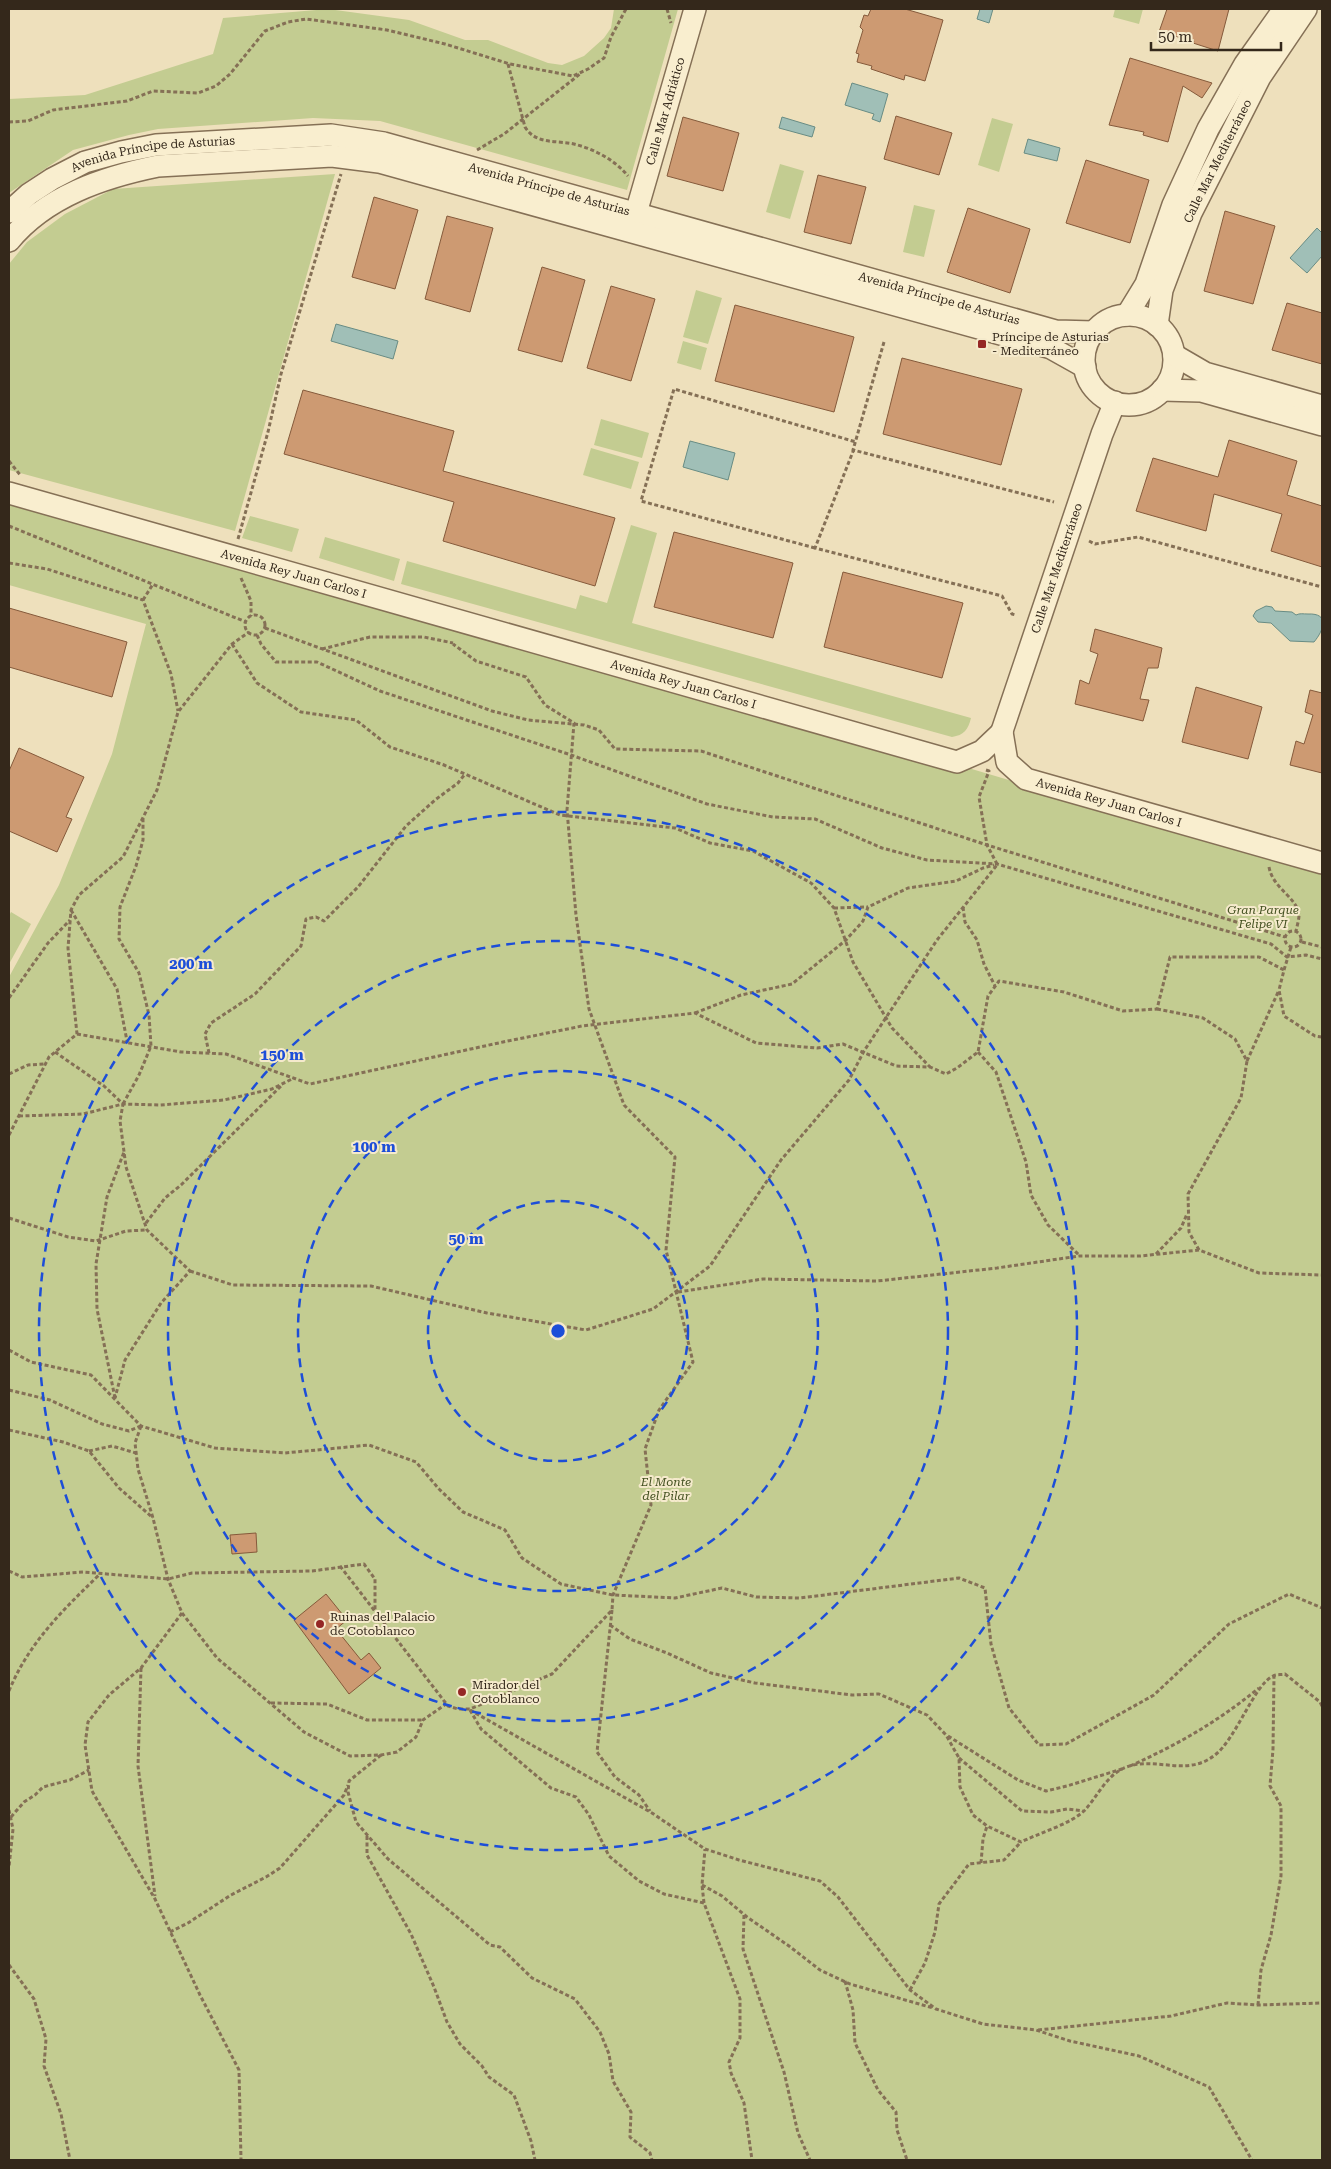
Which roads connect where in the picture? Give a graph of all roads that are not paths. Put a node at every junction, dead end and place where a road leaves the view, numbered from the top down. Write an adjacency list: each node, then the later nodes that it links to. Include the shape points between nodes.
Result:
1 (695, 9): 5 (street, Calle Mar Adriático)
2 (1284, 9): 7 (street, Calle Mar Mediterráneo, via 1245,64 1208,129 1173,205 1146,284)
3 (1306, 9): 8 (street, Calle Mar Mediterráneo, via 1260,77 1191,213 1162,290)
4 (9, 212): 5 (street, Avenida Príncipe de Asturias, via 52,179 85,162 121,152 156,145 331,135 384,143)
5 (636, 213): 9 (street, Avenida Príncipe de Asturias, via 1056,331)
6 (9, 241): 11 (street, Avenida Príncipe de Asturias, via 42,211 67,195 95,182 130,172 158,166 332,156 388,165 1051,348)
7 (1127, 315): 8 (street, via 1148,319); 9 (street, via 1103,323)
8 (1158, 325): 10 (street, via 1168,338)
9 (1094, 332): 11 (street, via 1086,348)
10 (1174, 355): 12 (street, via 1172,374); 14 (street, via 1205,373)
11 (1085, 367): 13 (street, via 1095,388)
12 (1162, 390): 13 (street, via 1140,403 1127,405); 15 (street, via 1201,392)
13 (1115, 402): 17 (street, Calle Mar Mediterráneo)
14 (1322, 406)
15 (1322, 425)
16 (9, 493): 17 (street, Avenida Rey Juan Carlos I, via 957,762 982,751)
17 (1002, 733): 18 (street, Avenida Rey Juan Carlos I, via 1008,762 1026,779)
18 (1322, 862)

